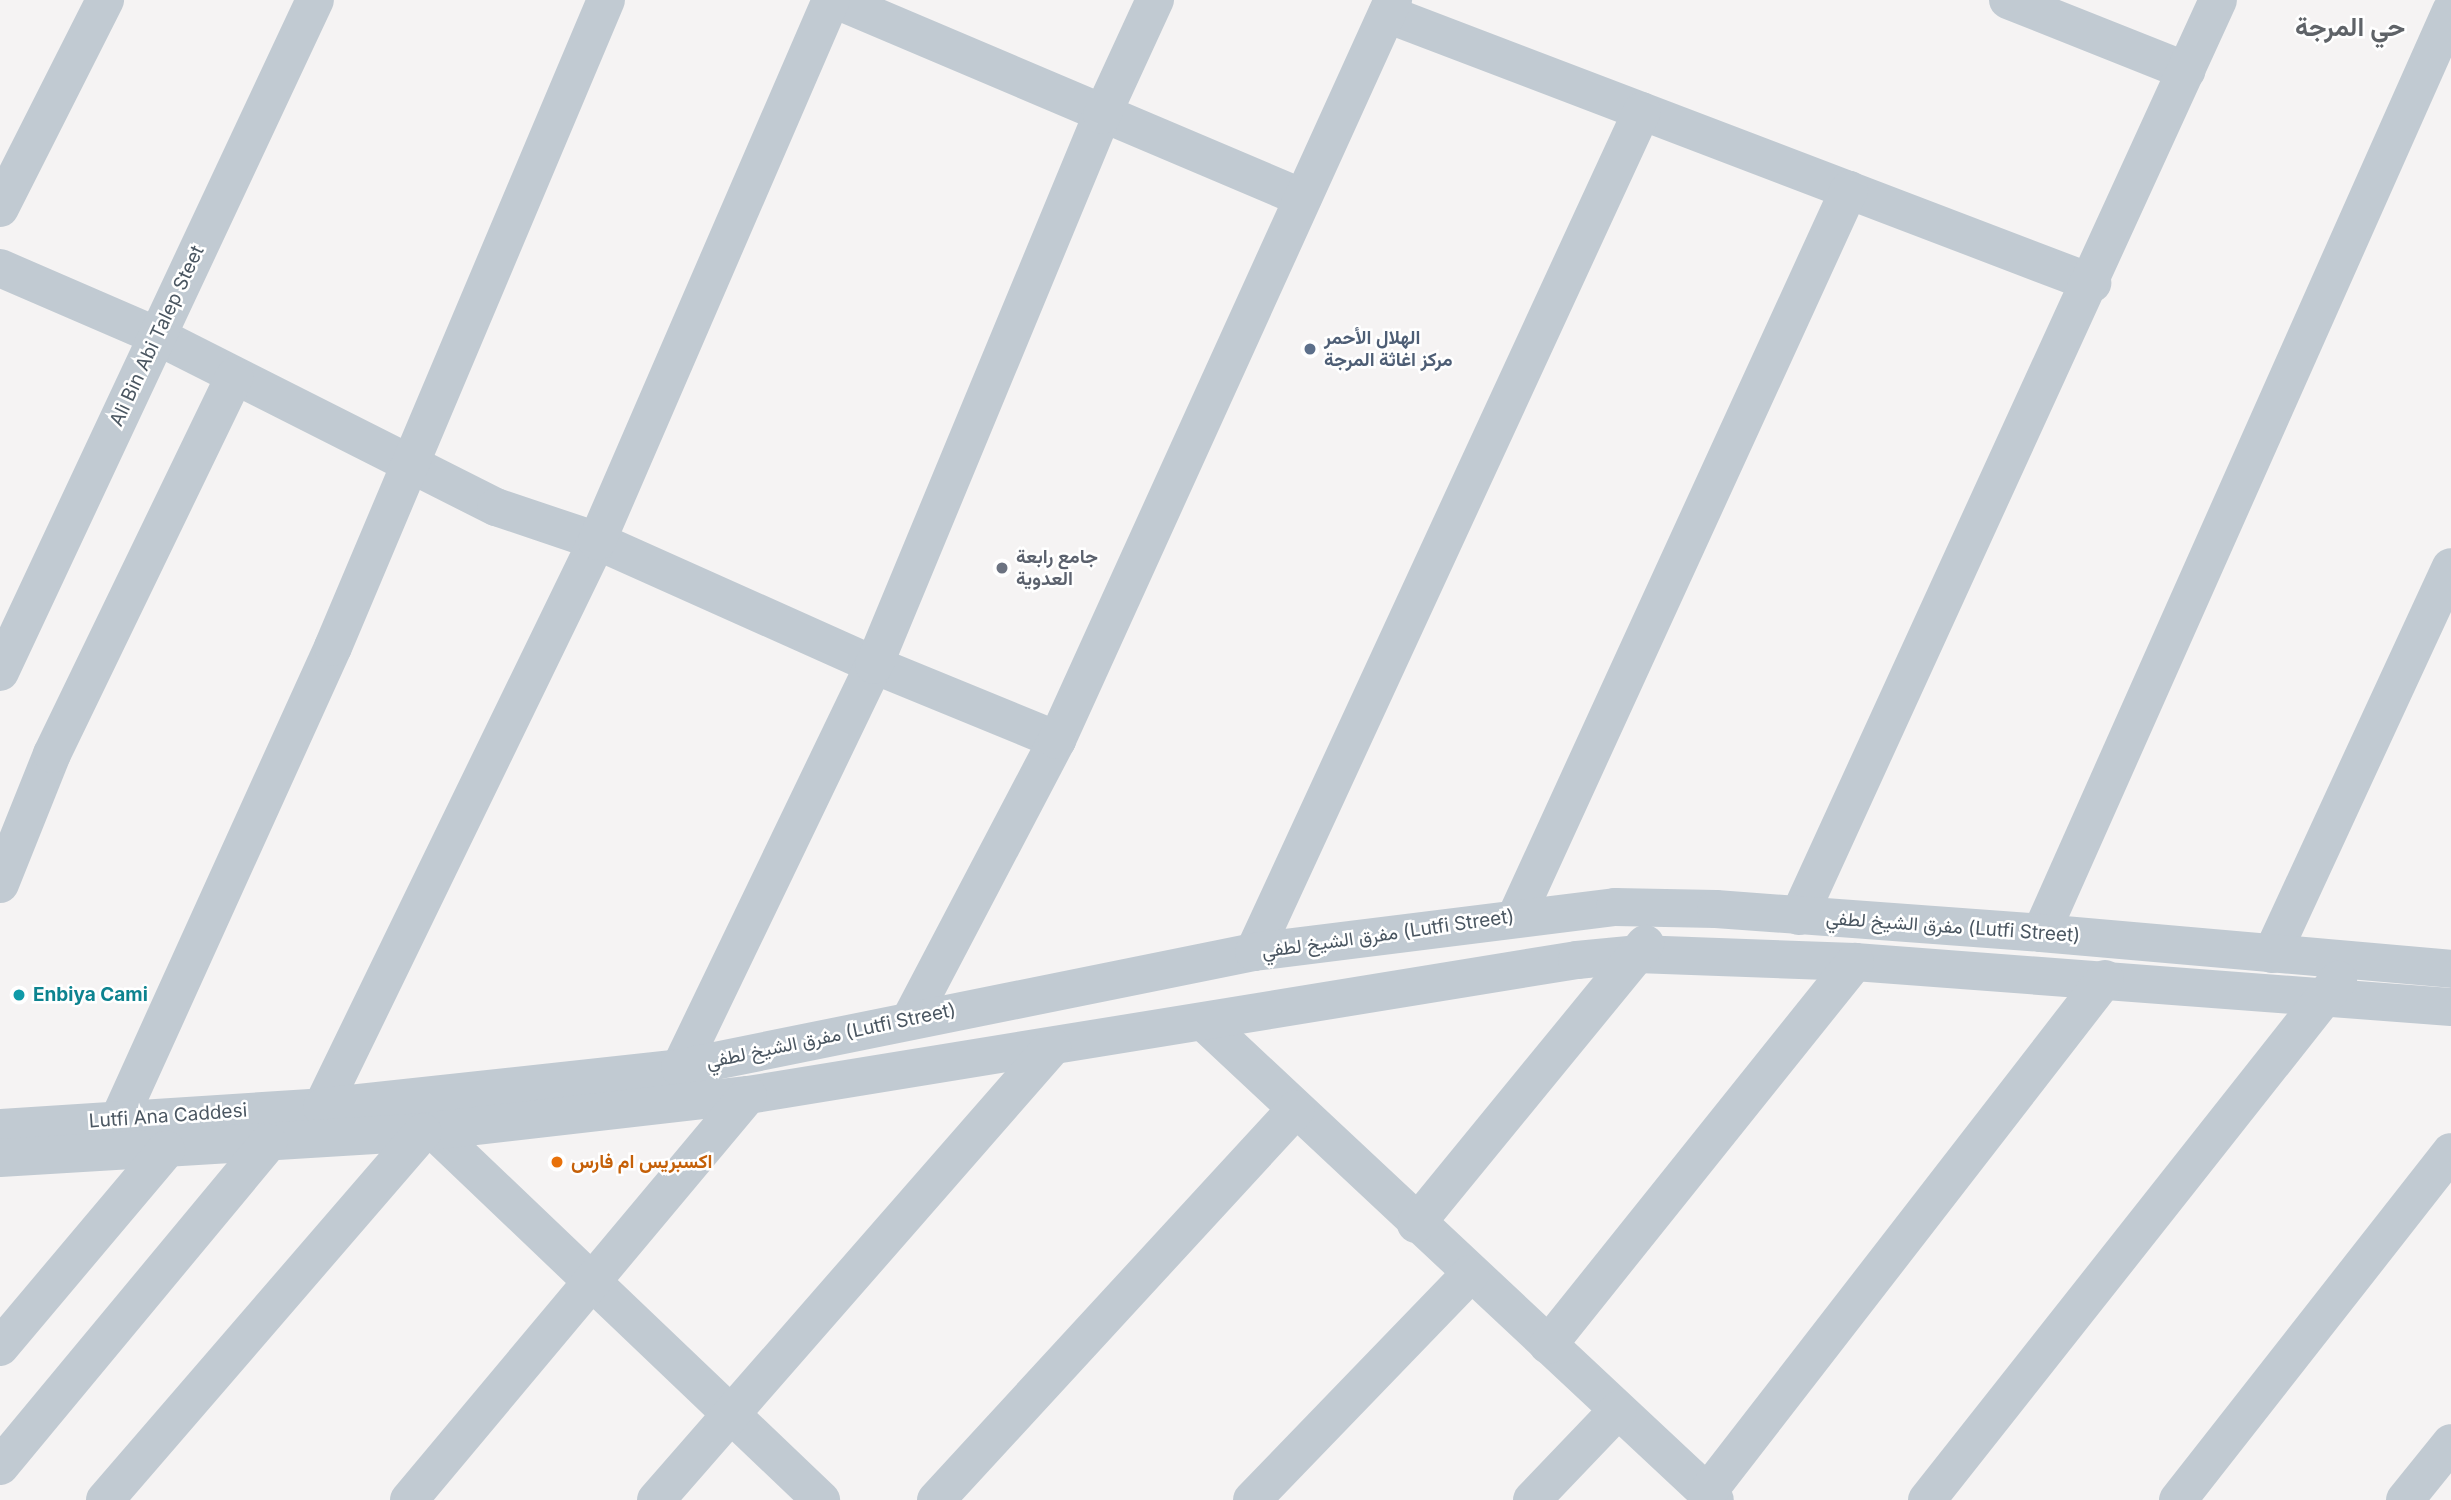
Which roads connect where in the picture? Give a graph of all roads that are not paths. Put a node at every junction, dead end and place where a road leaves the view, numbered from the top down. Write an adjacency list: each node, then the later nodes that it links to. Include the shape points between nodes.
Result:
1 (105, 0): 16 (street)
2 (315, 0): 19 (street, Ali Bin Abi Talep Steet)
3 (606, 0): 21 (street)
4 (831, 0): 22 (street)
5 (836, 0): 13 (street)
6 (1155, 0): 13 (street)
7 (2008, 0): 11 (street)
8 (2218, 0): 11 (street)
9 (1390, 7): 12 (street); 15 (street)
10 (2451, 11): 31 (street)
11 (2186, 71): 18 (street)
12 (1642, 111): 14 (street); 32 (street)
13 (1102, 115): 15 (street); 24 (street)
14 (1849, 190): 18 (street); 30 (street)
15 (1303, 198): 26 (street)
16 (0, 208)
17 (0, 268): 19 (street)
18 (2092, 283): 29 (street)
19 (157, 336): 20 (street); 25 (street, Ali Bin Abi Talep Steet)
20 (234, 377): 21 (street); 27 (street, via 52,754)
21 (411, 465): 22 (street, via 496,507); 48 (street)
22 (597, 541): 24 (street); 46 (street)
23 (2451, 568): 34 (street)
24 (874, 665): 26 (street); 44 (street)
25 (0, 672)
26 (1057, 740): 41 (street)
27 (0, 884)
28 (1672, 908): 29 (street, مفرق الشيخ لطفي (Lutfi Street)); 30 (street, مفرق الشيخ لطفي (Lutfi Street), via 1615,907); 33 (street)
29 (1799, 916): 31 (street, مفرق الشيخ لطفي (Lutfi Street))
30 (1516, 917): 32 (street, مفرق الشيخ لطفي (Lutfi Street))
31 (2041, 933): 34 (street, مفرق الشيخ لطفي (Lutfi Street))
32 (1254, 952): 41 (street, مفرق الشيخ لطفي (Lutfi Street))
33 (1637, 954): 36 (street); 42 (street, via 1577,960); 55 (street)
34 (2272, 954): 35 (street, مفرق الشيخ لطفي (Lutfi Street))
35 (2349, 961): 37 (street, مفرق الشيخ لطفي (Lutfi Street)); 39 (street)
36 (1855, 962): 38 (street); 58 (street)
37 (2451, 969)
38 (2105, 979): 39 (street); 64 (street)
39 (2329, 996): 40 (street); 72 (street)
40 (2451, 1007)
41 (911, 1018): 44 (street, مفرق الشيخ لطفي (Lutfi Street))
42 (1205, 1023): 43 (street); 47 (street)
43 (1052, 1047): 45 (street); 61 (street)
44 (680, 1068): 46 (street, مفرق الشيخ لطفي (Lutfi Street))
45 (748, 1095): 50 (street); 57 (street)
46 (329, 1106): 48 (street, Lutfi Ana Caddesi)
47 (1296, 1110): 55 (street); 69 (street)
48 (119, 1119): 49 (street, Lutfi Ana Caddesi)
49 (0, 1129)
50 (428, 1132): 51 (street); 57 (street); 65 (street)
51 (268, 1143): 52 (street); 63 (street)
52 (166, 1150): 54 (street); 59 (street)
53 (2451, 1152): 73 (street)
54 (0, 1158)
55 (1416, 1224): 56 (street)
56 (1470, 1274): 58 (street); 70 (street)
57 (592, 1286): 61 (street); 66 (street)
58 (1548, 1345): 60 (street)
59 (0, 1348)
60 (1618, 1410): 64 (street); 71 (street)
61 (731, 1414): 67 (street); 68 (street)
62 (2451, 1443): 74 (street)
63 (0, 1466)
64 (1711, 1497)
65 (105, 1500)
66 (409, 1500)
67 (656, 1500)
68 (821, 1500)
69 (936, 1500)
70 (1252, 1500)
71 (1532, 1500)
72 (1927, 1500)
73 (2178, 1500)
74 (2405, 1500)

